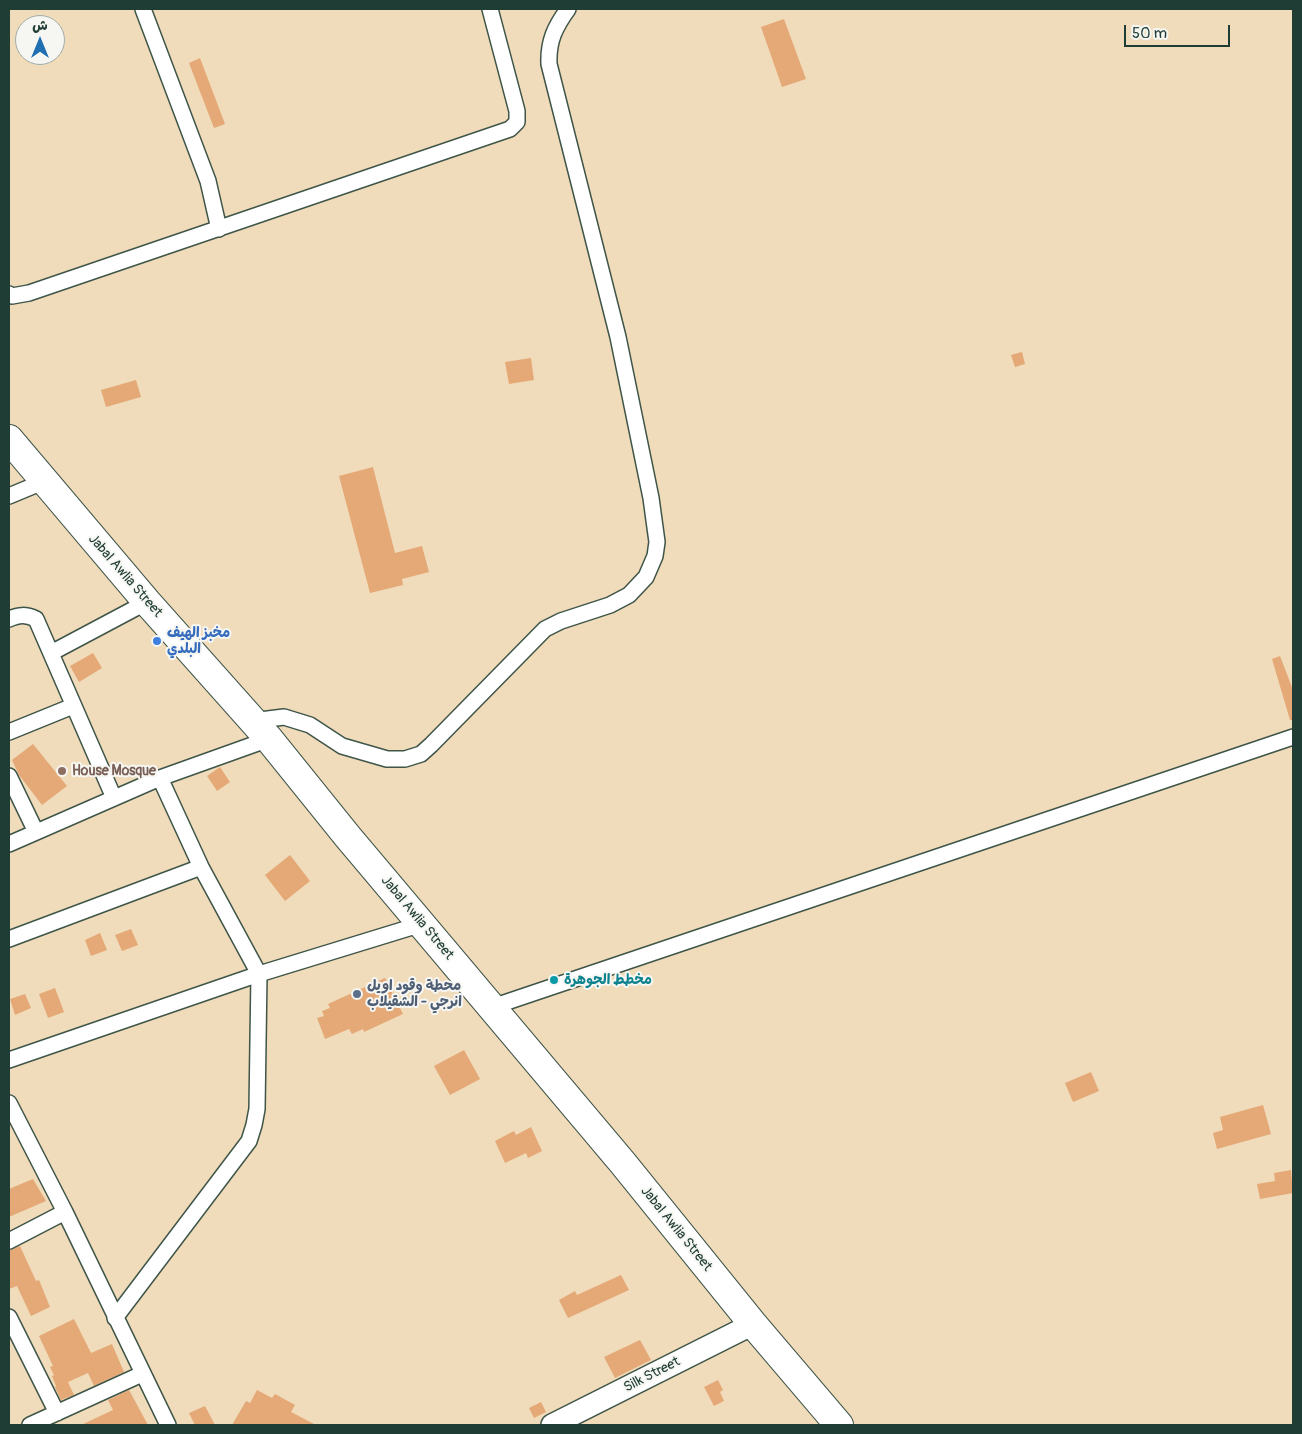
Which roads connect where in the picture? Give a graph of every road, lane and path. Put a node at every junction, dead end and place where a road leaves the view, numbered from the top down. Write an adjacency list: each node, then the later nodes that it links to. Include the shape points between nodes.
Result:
1 (143, 9): 4 (street, via 208,181)
2 (490, 9): 4 (street, via 517,111 517,122 510,129)
3 (568, 9): 13 (street, via 555,26 550,40 549,64 618,337 649,489 657,542 650,568 629,595 545,629 420,754 404,759 387,759 342,746 310,725 284,717)
4 (219, 229): 5 (street, via 29,294)
5 (9, 294)
6 (9, 439): 7 (highway, Jabal Awlia Street)
7 (45, 481): 8 (street); 9 (highway, Jabal Awlia Street)
8 (9, 496)
9 (146, 602): 11 (street); 13 (highway, Jabal Awlia Street)
10 (9, 619): 11 (street, via 27,615 36,618)
11 (51, 653): 12 (street)
12 (74, 706): 14 (street); 18 (street)
13 (261, 730): 17 (street); 22 (highway, Jabal Awlia Street)
14 (9, 732)
15 (1293, 737): 25 (street)
16 (9, 776): 19 (street)
17 (160, 778): 18 (street); 21 (street)
18 (114, 798): 19 (street)
19 (36, 832): 20 (street)
20 (9, 844)
21 (201, 867): 23 (street); 24 (street)
22 (422, 924): 24 (street); 25 (highway, Jabal Awlia Street)
23 (9, 939)
24 (259, 974): 26 (street); 32 (street, via 257,1109 249,1141)
25 (492, 1007): 33 (highway, Jabal Awlia Street)
26 (10, 1055)
27 (9, 1103): 28 (street)
28 (13, 1120): 29 (street)
29 (65, 1212): 30 (street); 32 (street)
30 (9, 1241)
31 (9, 1317): 35 (street)
32 (115, 1318): 34 (street)
33 (753, 1324): 36 (street, Silk Street); 39 (highway, Jabal Awlia Street)
34 (142, 1374): 35 (street); 38 (street)
35 (57, 1413): 37 (street)
36 (558, 1424)
37 (30, 1425)
38 (168, 1425)
39 (839, 1425)

